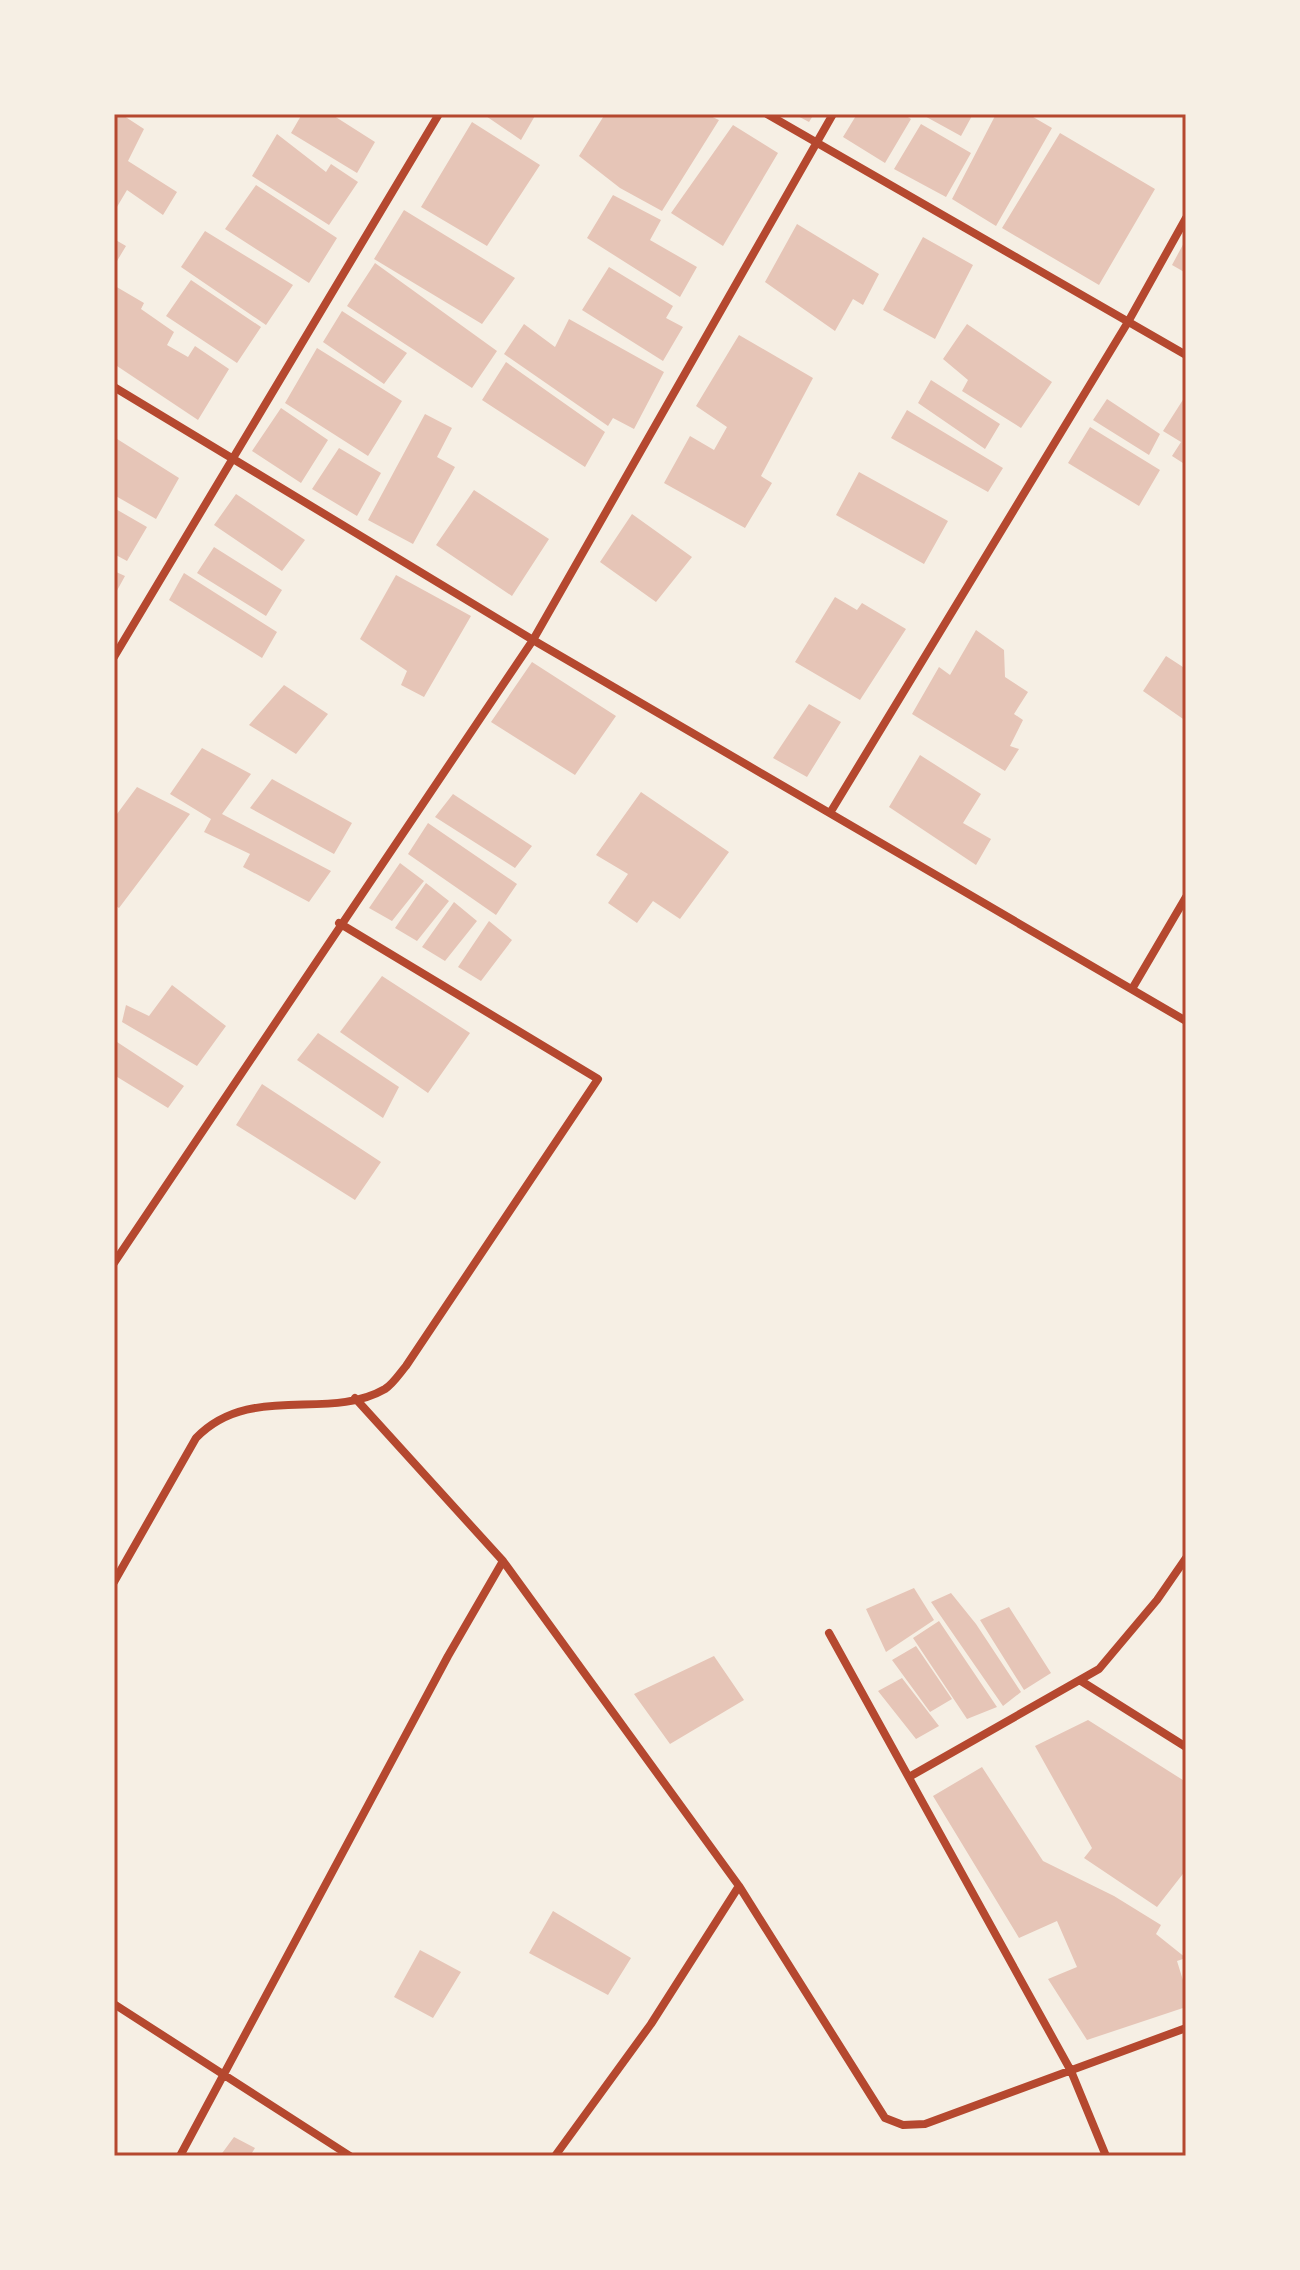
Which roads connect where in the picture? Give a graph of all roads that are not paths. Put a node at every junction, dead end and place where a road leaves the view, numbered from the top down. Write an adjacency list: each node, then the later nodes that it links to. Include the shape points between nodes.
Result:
1 (439, 114): 9 (street)
2 (767, 114): 4 (street)
3 (833, 114): 4 (street)
4 (816, 143): 6 (street); 10 (street)
5 (1186, 218): 6 (street)
6 (1128, 322): 7 (street); 12 (street)
7 (1186, 355)
8 (114, 387): 9 (street)
9 (234, 456): 10 (street); 11 (street)
10 (533, 640): 12 (street); 14 (street)
11 (114, 657)
12 (830, 813): 15 (street)
13 (1186, 897): 15 (street)
14 (339, 923): 17 (street); 18 (street, via 598,1079 406,1366 385,1388)
15 (1132, 989): 16 (street)
16 (1186, 1021)
17 (114, 1263)
18 (355, 1398): 20 (street); 21 (street, via 232,1411 213,1421 196,1438)
19 (1186, 1558): 23 (street, via 1099,1669)
20 (503, 1561): 26 (street); 30 (street)
21 (114, 1582)
22 (829, 1633): 25 (street)
23 (1081, 1681): 24 (street); 25 (street)
24 (1186, 1747)
25 (909, 1777): 29 (street)
26 (739, 1886): 29 (street, via 885,2118 903,2125 925,2124); 33 (street, via 651,2024)
27 (114, 2004): 30 (street)
28 (1186, 2028): 29 (street)
29 (1071, 2071): 34 (street)
30 (225, 2076): 31 (street); 32 (street)
31 (180, 2156)
32 (350, 2156)
33 (555, 2156)
34 (1106, 2156)

